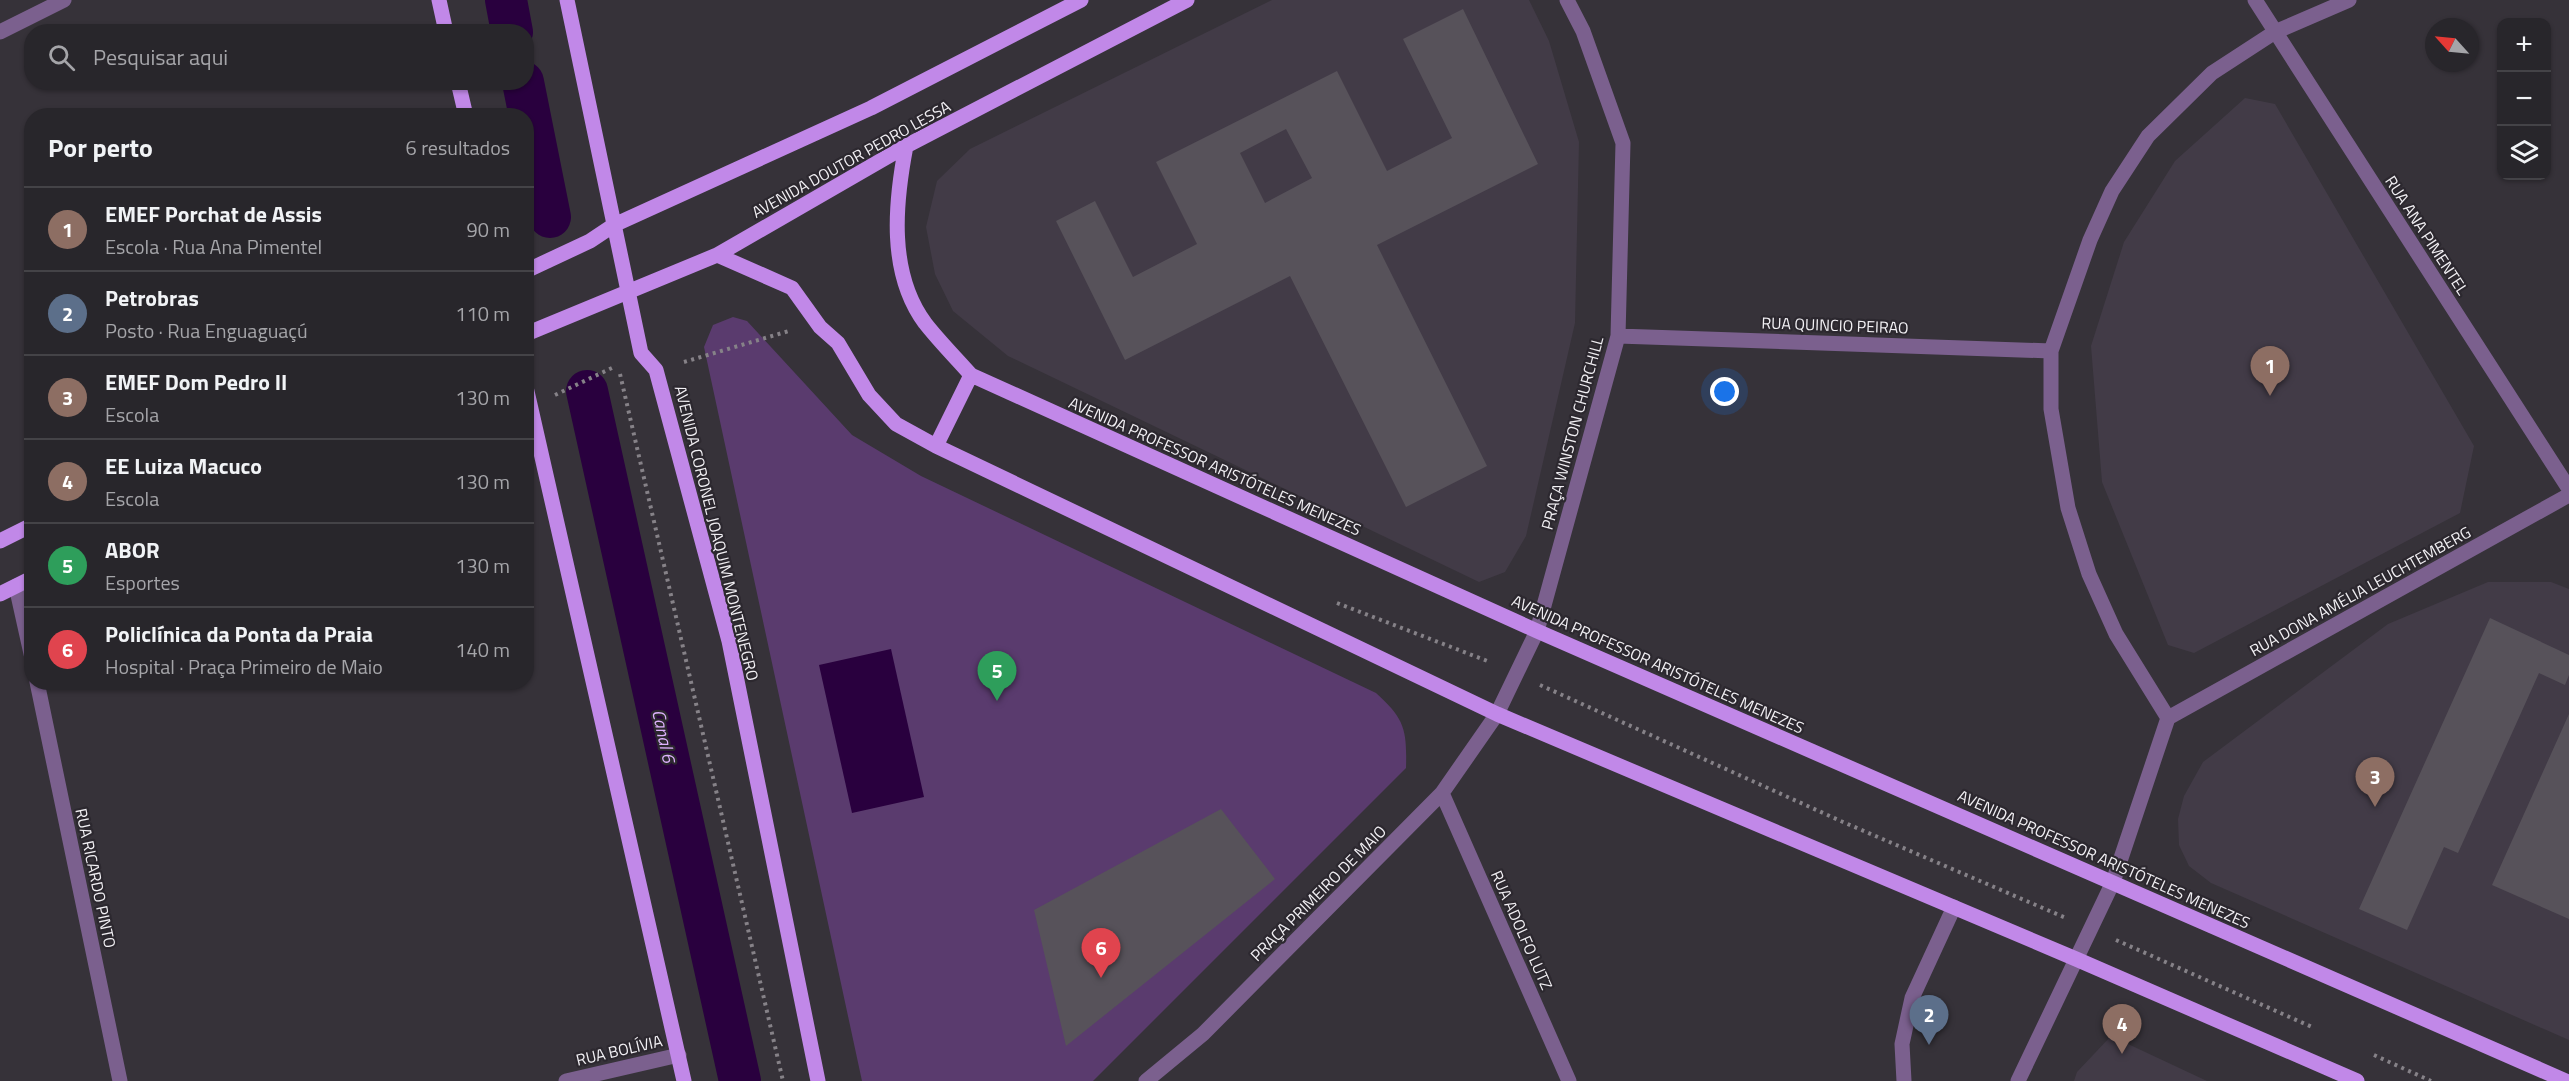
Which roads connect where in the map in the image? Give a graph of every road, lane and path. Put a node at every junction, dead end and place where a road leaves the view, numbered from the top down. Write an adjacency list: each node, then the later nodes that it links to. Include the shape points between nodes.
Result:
1 (64, 0): 10 (street)
2 (439, 0): 9 (main road)
3 (567, 0): 15 (main road, AVENIDA CORONEL JOAQUIM MONTENEGRO)
4 (1081, 0): 15 (main road, AVENIDA DOUTOR PEDRO LESSA, via 871,108)
5 (1187, 0): 14 (main road, AVENIDA DOUTOR PEDRO LESSA)
6 (1568, 0): 20 (street, PRAÇA WINSTON CHURCHILL, via 1623,143)
7 (2255, 0): 11 (street, RUA ANA PIMENTEL)
8 (2349, 0): 11 (street)
9 (445, 24)
10 (0, 32)
11 (2275, 32): 21 (street, via 2212,73 2148,136 2112,191 2090,240); 28 (street, RUA ANA PIMENTEL)
12 (460, 90): 13 (main road)
13 (463, 108)
14 (906, 146): 16 (main road, AVENIDA DOUTOR PEDRO LESSA); 24 (main road, AVENIDA PROFESSOR ARISTÓTELES MENEZES, via 898,187 898,247 906,290 924,322)
15 (614, 225): 17 (main road, AVENIDA DOUTOR PEDRO LESSA, via 590,241); 18 (main road, AVENIDA CORONEL JOAQUIM MONTENEGRO)
16 (717, 255): 18 (main road, AVENIDA DOUTOR PEDRO LESSA); 27 (main road, via 792,288 820,327 838,344 869,395 897,424)
17 (534, 266)
18 (628, 290): 19 (main road, AVENIDA DOUTOR PEDRO LESSA); 49 (main road, AVENIDA CORONEL JOAQUIM MONTENEGRO, via 641,353 656,370 729,641)
19 (534, 331)
20 (1618, 336): 21 (street, RUA QUINCIO PEIRAO); 36 (street, PRAÇA WINSTON CHURCHILL)
21 (2051, 351): 39 (street, via 2050,409 2061,476 2089,574 2116,634)
22 (616, 355): 23 (path)
23 (618, 365): 25 (path); 48 (path)
24 (971, 375): 27 (main road); 36 (main road, AVENIDA PROFESSOR ARISTÓTELES MENEZES)
25 (534, 405)
26 (534, 419): 44 (main road)
27 (936, 446): 38 (main road)
28 (2569, 489)
29 (2569, 495): 39 (street, RUA DONA AMÉLIA LEUCHTEMBERG)
30 (24, 529): 31 (main road)
31 (0, 541)
32 (24, 582): 33 (main road)
33 (16, 586): 34 (main road); 35 (street)
34 (0, 594)
35 (24, 622)
36 (1537, 631): 38 (street, PRAÇA WINSTON CHURCHILL); 41 (main road, AVENIDA PROFESSOR ARISTÓTELES MENEZES)
37 (39, 690): 45 (street, RUA RICARDO PINTO)
38 (1497, 714): 40 (street, PRAÇA PRIMEIRO DE MAIO); 42 (main road)
39 (2168, 718): 41 (street)
40 (1442, 794): 50 (street, PRAÇA PRIMEIRO DE MAIO, via 1203,1034); 51 (street, RUA ADOLFO LUTZ)
41 (2114, 882): 43 (street); 55 (main road, AVENIDA PROFESSOR ARISTÓTELES MENEZES)
42 (1954, 907): 43 (main road); 52 (street, via 1912,998 1902,1044)
43 (2076, 959): 53 (street); 54 (main road)
44 (679, 1055): 46 (street, RUA BOLÍVIA); 47 (main road)
45 (120, 1081)
46 (566, 1081)
47 (684, 1081)
48 (783, 1081)
49 (818, 1081)
50 (1146, 1081)
51 (1569, 1081)
52 (1904, 1081)
53 (2018, 1081)
54 (2357, 1081)
55 (2566, 1081)

